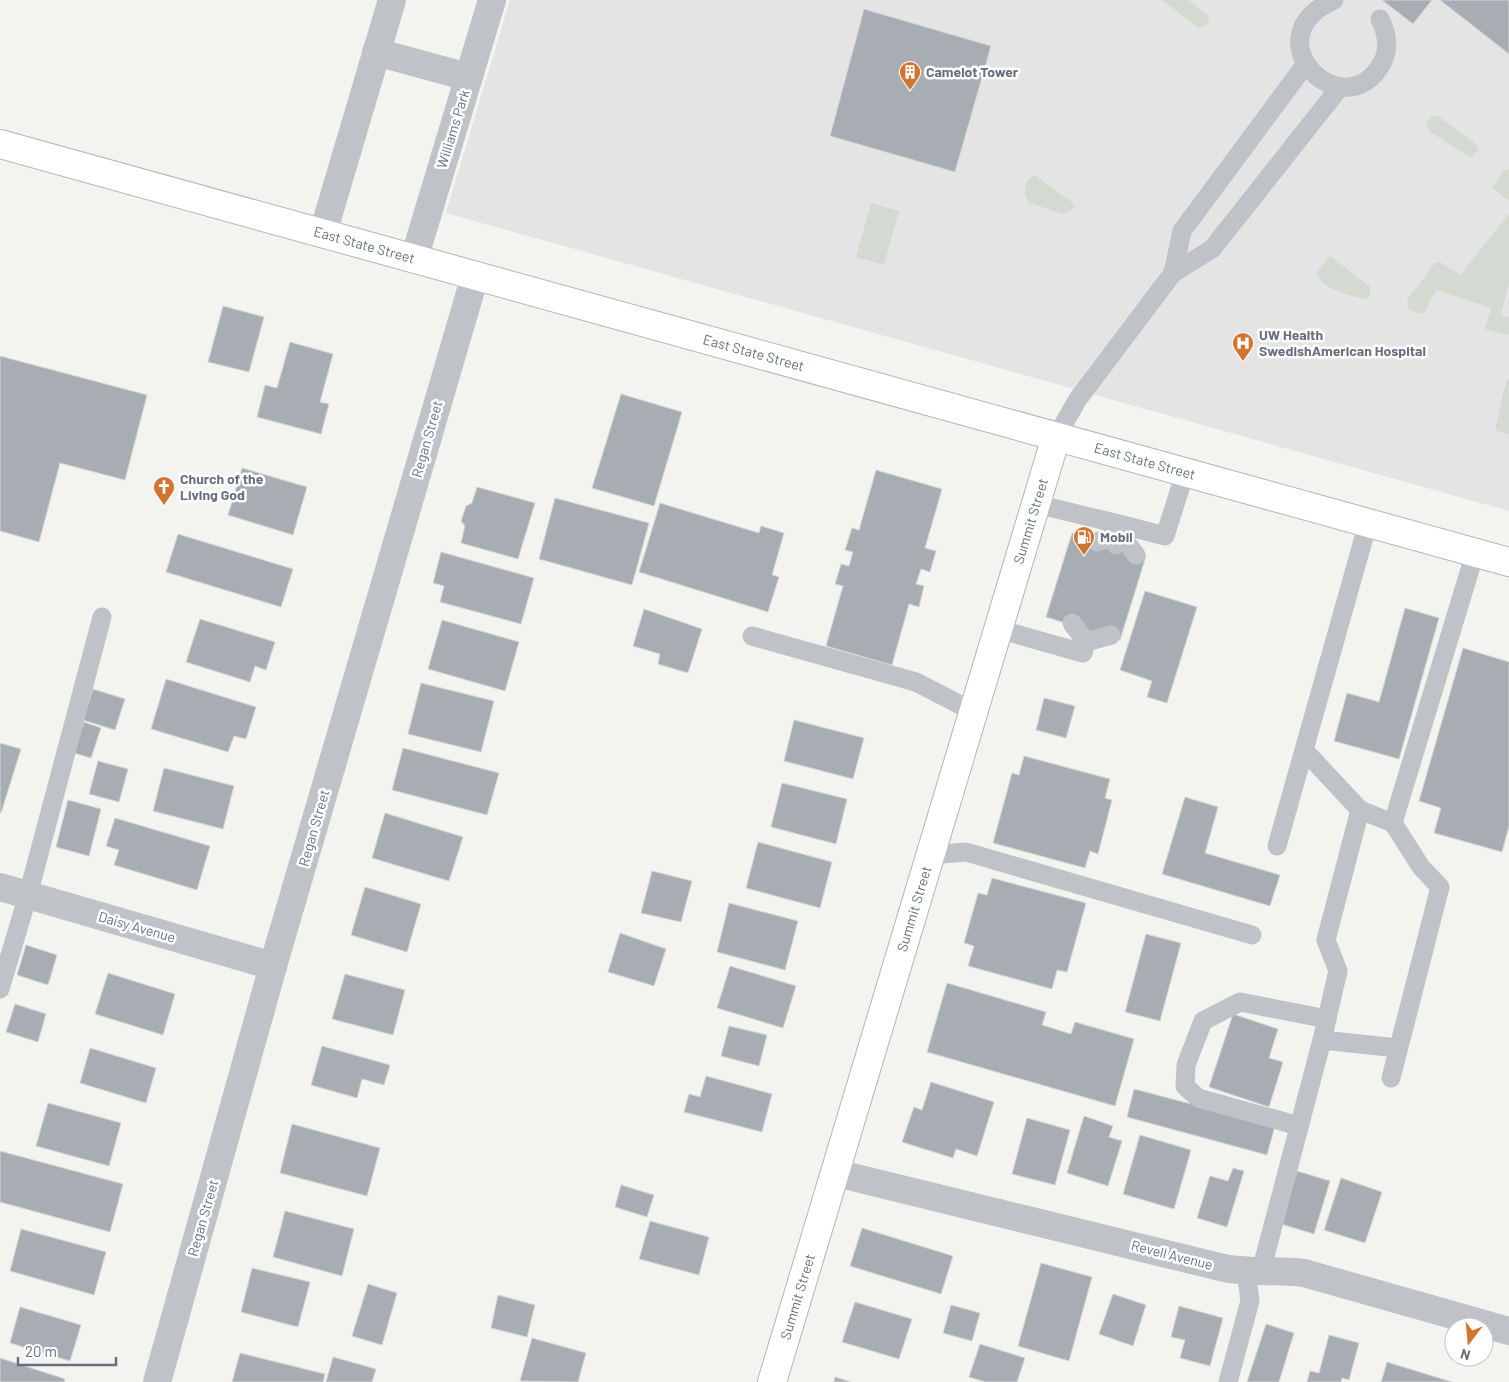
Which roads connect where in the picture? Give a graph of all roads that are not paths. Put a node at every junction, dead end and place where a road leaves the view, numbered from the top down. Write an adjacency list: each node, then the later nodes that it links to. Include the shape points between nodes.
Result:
1 (392, 0): 5 (street)
2 (492, 0): 7 (street, Williams Park)
3 (1334, 0): 6 (lane, via 1314,10 1305,22 1300,36 1300,51)
4 (1380, 19): 8 (lane, via 1386,31 1387,46 1377,71 1354,86)
5 (376, 52): 7 (street); 10 (street)
6 (1305, 65): 8 (lane, via 1327,84); 12 (lane, via 1182,232)
7 (468, 77): 11 (street, Williams Park)
8 (1340, 87): 12 (lane, via 1212,249)
9 (0, 144): 10 (main road, East State Street)
10 (323, 233): 11 (main road, East State Street)
11 (414, 259): 13 (main road, East State Street)
12 (1173, 273): 14 (lane, via 1078,399)
13 (475, 276): 14 (main road, East State Street); 38 (street, Regan Street)
14 (1056, 437): 15 (main road, East State Street); 16 (main road, Summit Street)
15 (1185, 473): 17 (main road, East State Street); 18 (lane, via 1165,536)
16 (1036, 504): 18 (lane); 25 (main road, Summit Street)
17 (1368, 523): 20 (main road, East State Street); 30 (lane)
18 (1120, 536): 19 (lane); 21 (lane)
19 (1097, 542)
20 (1475, 553): 22 (main road, East State Street); 32 (lane)
21 (1136, 555)
22 (1509, 562)
23 (102, 617): 36 (lane)
24 (1072, 623): 26 (lane)
25 (998, 629): 26 (lane, via 1083,653); 29 (main road, Summit Street)
26 (1088, 635): 27 (lane)
27 (1111, 635)
28 (752, 636): 29 (lane, via 916,682)
29 (974, 712): 34 (main road, Summit Street)
30 (1304, 750): 31 (lane); 33 (lane)
31 (1360, 810): 32 (lane); 40 (lane, via 1326,940 1338,970)
32 (1393, 823): 42 (lane, via 1421,867 1440,887)
33 (1277, 846)
34 (930, 855): 37 (lane, via 966,852); 45 (main road, Summit Street)
35 (0, 887): 36 (street, Daisy Avenue)
36 (28, 896): 38 (street, Daisy Avenue); 39 (lane)
37 (1252, 935)
38 (273, 966): 48 (street, Regan Street)
39 (0, 989)
40 (1327, 1019): 41 (lane); 44 (lane, via 1240,1002 1203,1021 1186,1065 1185,1086 1198,1098)
41 (1322, 1040): 42 (lane); 44 (lane)
42 (1398, 1048): 43 (lane)
43 (1390, 1078)
44 (1299, 1126): 46 (lane)
45 (836, 1173): 46 (street, Revell Avenue); 49 (main road, Summit Street)
46 (1254, 1271): 47 (street, Revell Avenue, via 1304,1273); 50 (lane, via 1250,1301)
47 (1509, 1331)
48 (157, 1382)
49 (772, 1382)
50 (1228, 1382)

